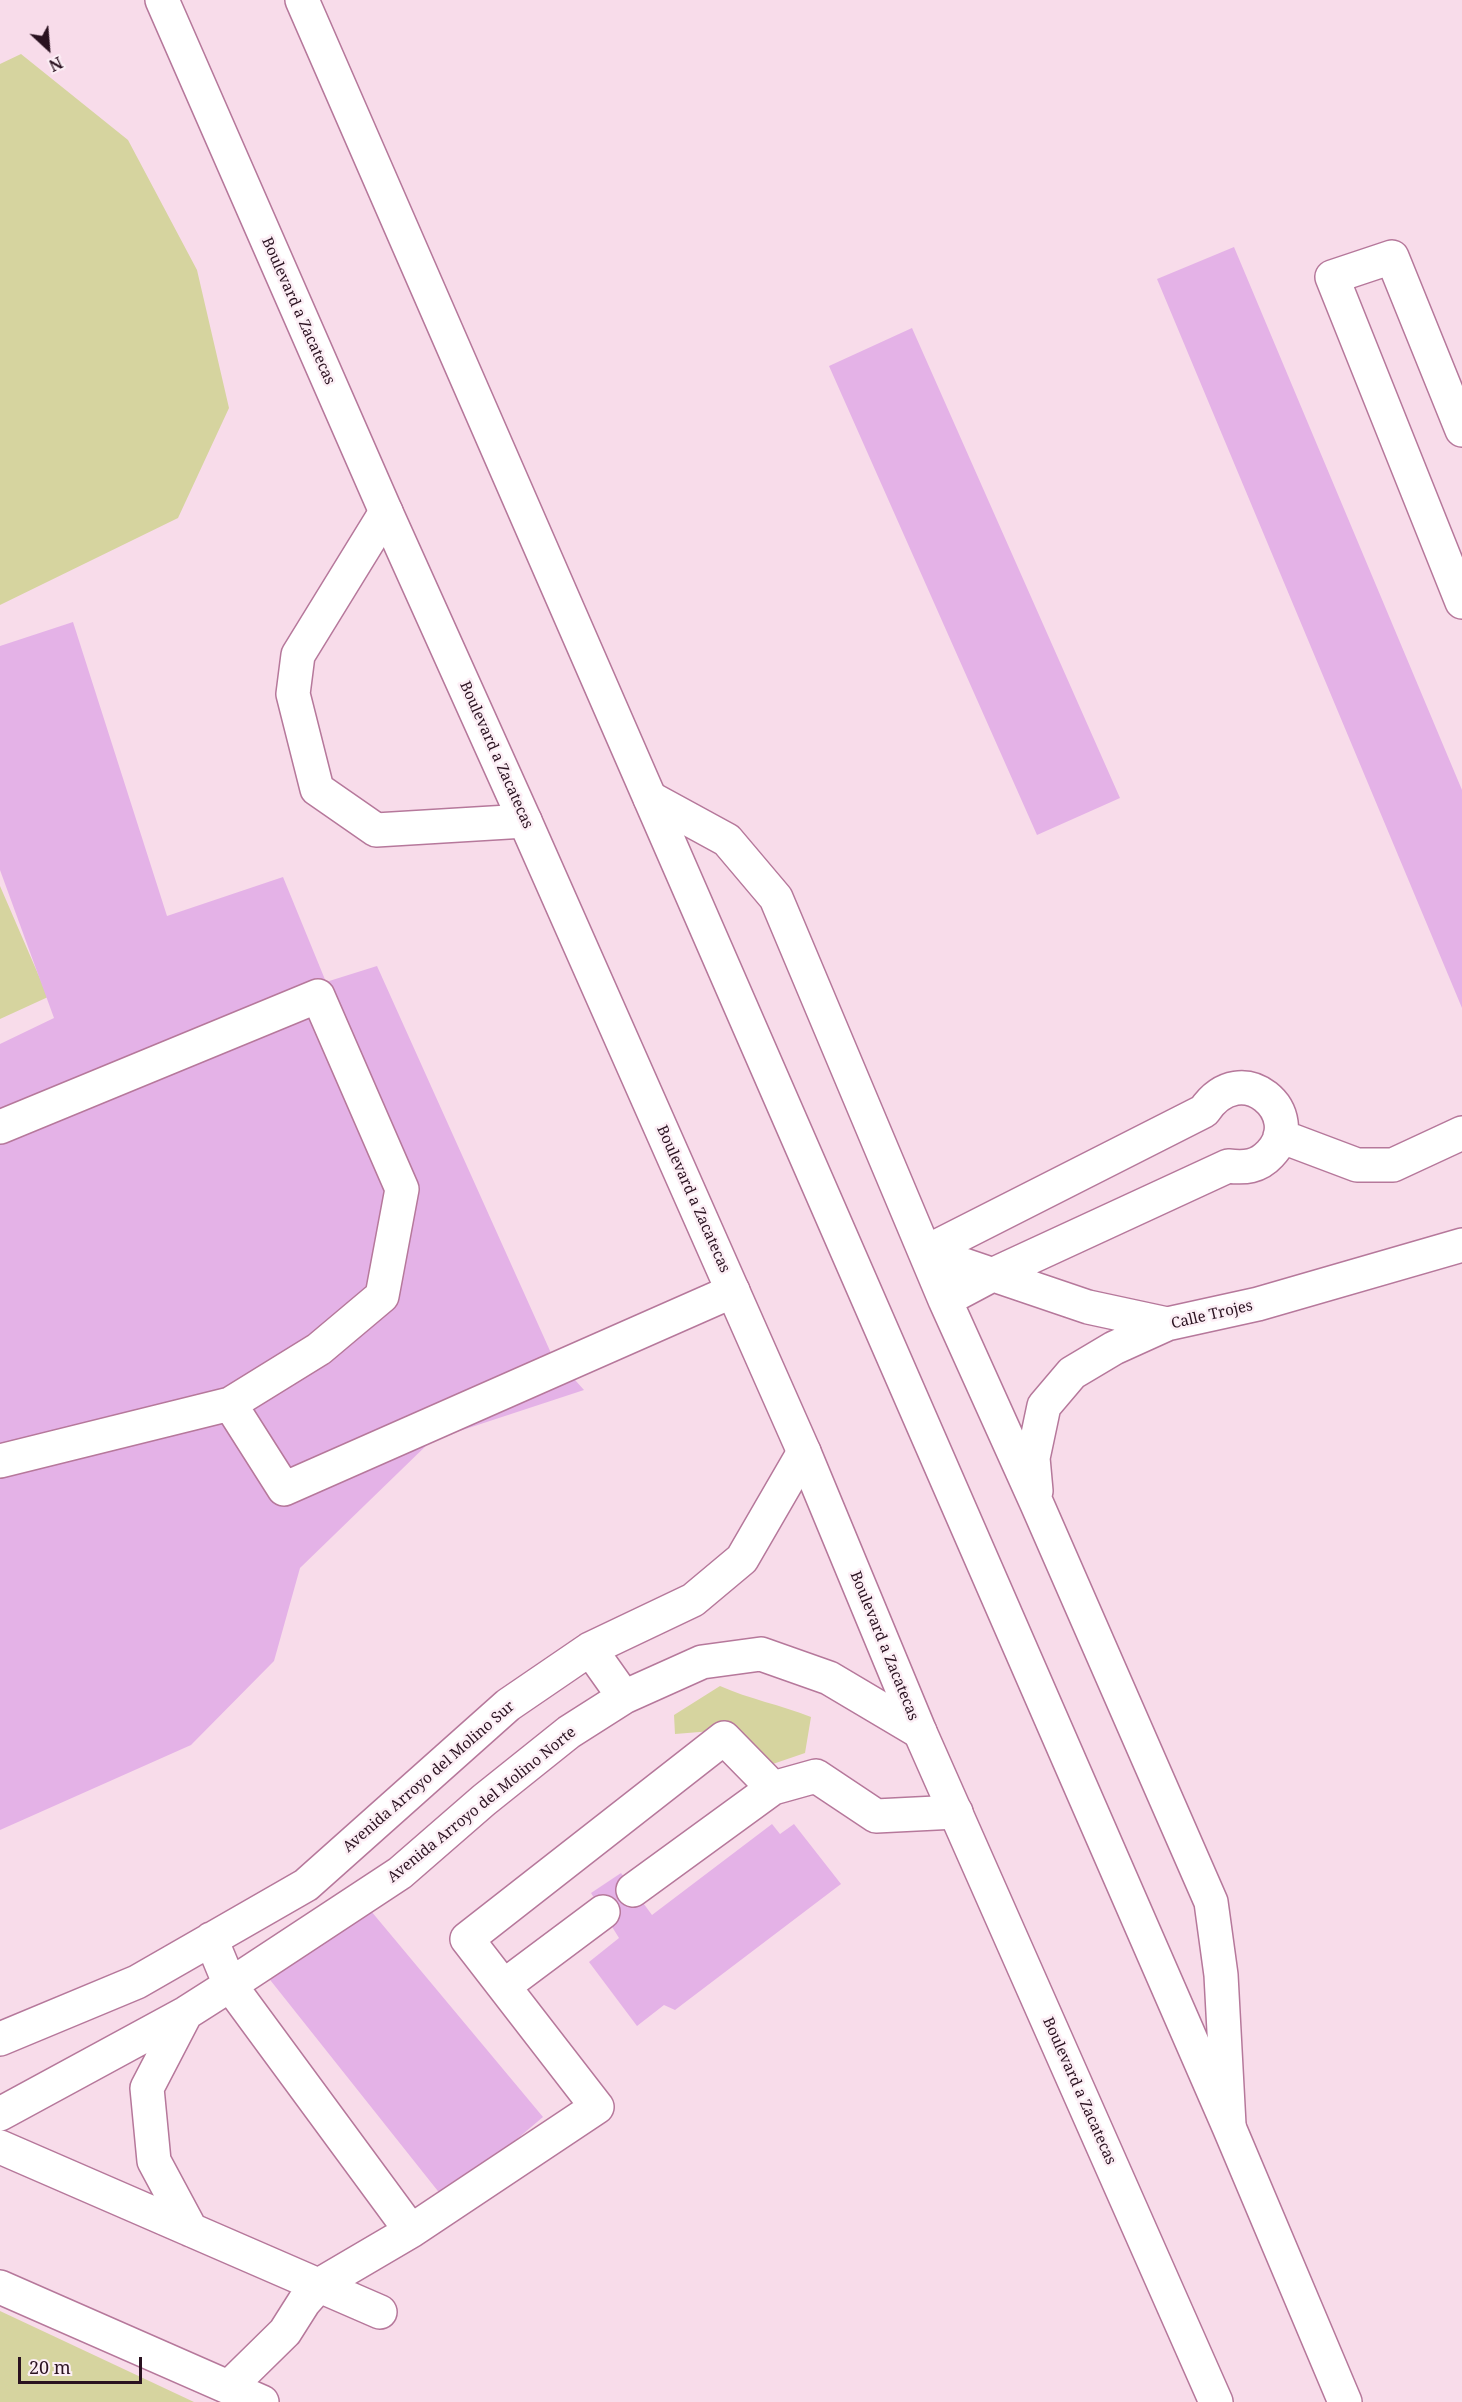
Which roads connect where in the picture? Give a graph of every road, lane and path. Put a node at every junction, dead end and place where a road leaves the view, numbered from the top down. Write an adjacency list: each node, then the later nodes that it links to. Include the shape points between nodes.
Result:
1 (162, 0): 4 (street, Boulevard a Zacatecas)
2 (302, 0): 6 (street)
3 (1462, 430): 5 (street, via 1392,257 1332,277)
4 (386, 512): 7 (street, Boulevard a Zacatecas); 7 (street, via 298,654 293,694 317,789 376,830)
5 (1462, 602)
6 (650, 798): 12 (street, via 727,840 776,898); 34 (street)
7 (525, 821): 14 (street, Boulevard a Zacatecas)
8 (0, 1127): 17 (street, via 318,996 402,1189 382,1296 319,1349)
9 (1462, 1133): 10 (street, via 1393,1165 1358,1164)
10 (1280, 1136): 12 (street, via 1278,1111 1270,1100 1260,1092 1235,1088 1212,1100 1204,1111); 13 (street, via 1275,1149 1254,1166 1228,1166)
11 (1462, 1245): 16 (street, Calle Trojes, via 1258,1304)
12 (926, 1252): 13 (street); 15 (street)
13 (992, 1275): 15 (street); 16 (street, via 1088,1307)
14 (734, 1291): 17 (street, via 284,1489); 18 (street, Boulevard a Zacatecas)
15 (945, 1300): 20 (street)
16 (1167, 1324): 20 (street, Calle Trojes, via 1072,1373 1044,1406 1034,1458)
17 (230, 1404): 19 (street)
18 (804, 1452): 21 (street, Avenida Arroyo del Molino Sur, via 742,1559 693,1600); 23 (street, Boulevard a Zacatecas)
19 (0, 1461)
20 (1037, 1504): 34 (street, via 1211,1902 1221,1975)
21 (590, 1649): 22 (street); 28 (street, Avenida Arroyo del Molino Sur, via 508,1705 306,1885)
22 (624, 1697): 23 (street, Avenida Arroyo del Molino Norte, via 702,1662 761,1654 829,1678); 29 (street, Avenida Arroyo del Molino Norte, via 569,1732 400,1873)
23 (920, 1732): 25 (street, Boulevard a Zacatecas)
24 (773, 1788): 25 (street, via 816,1776 876,1816); 26 (street); 30 (street, via 724,1738 467,1939)
25 (956, 1812): 43 (street, Boulevard a Zacatecas)
26 (633, 1890)
27 (603, 1912): 30 (street)
28 (211, 1939): 29 (street); 32 (street, Avenida Arroyo del Molino Sur, via 137,1982)
29 (230, 1985): 31 (street, Avenida Arroyo del Molino Norte); 37 (street)
30 (504, 1986): 37 (street, via 597,2107)
31 (186, 2013): 33 (street, Avenida Arroyo del Molino Norte); 36 (street, via 147,2088 154,2160)
32 (0, 2040)
33 (0, 2114)
34 (1229, 2127): 44 (street)
35 (0, 2146): 36 (street)
36 (191, 2230): 38 (street)
37 (411, 2231): 38 (street)
38 (319, 2285): 40 (street); 41 (street, via 285,2332)
39 (0, 2287): 41 (street)
40 (380, 2312)
41 (229, 2387): 42 (street)
42 (262, 2402)
43 (1216, 2402)
44 (1346, 2402)

